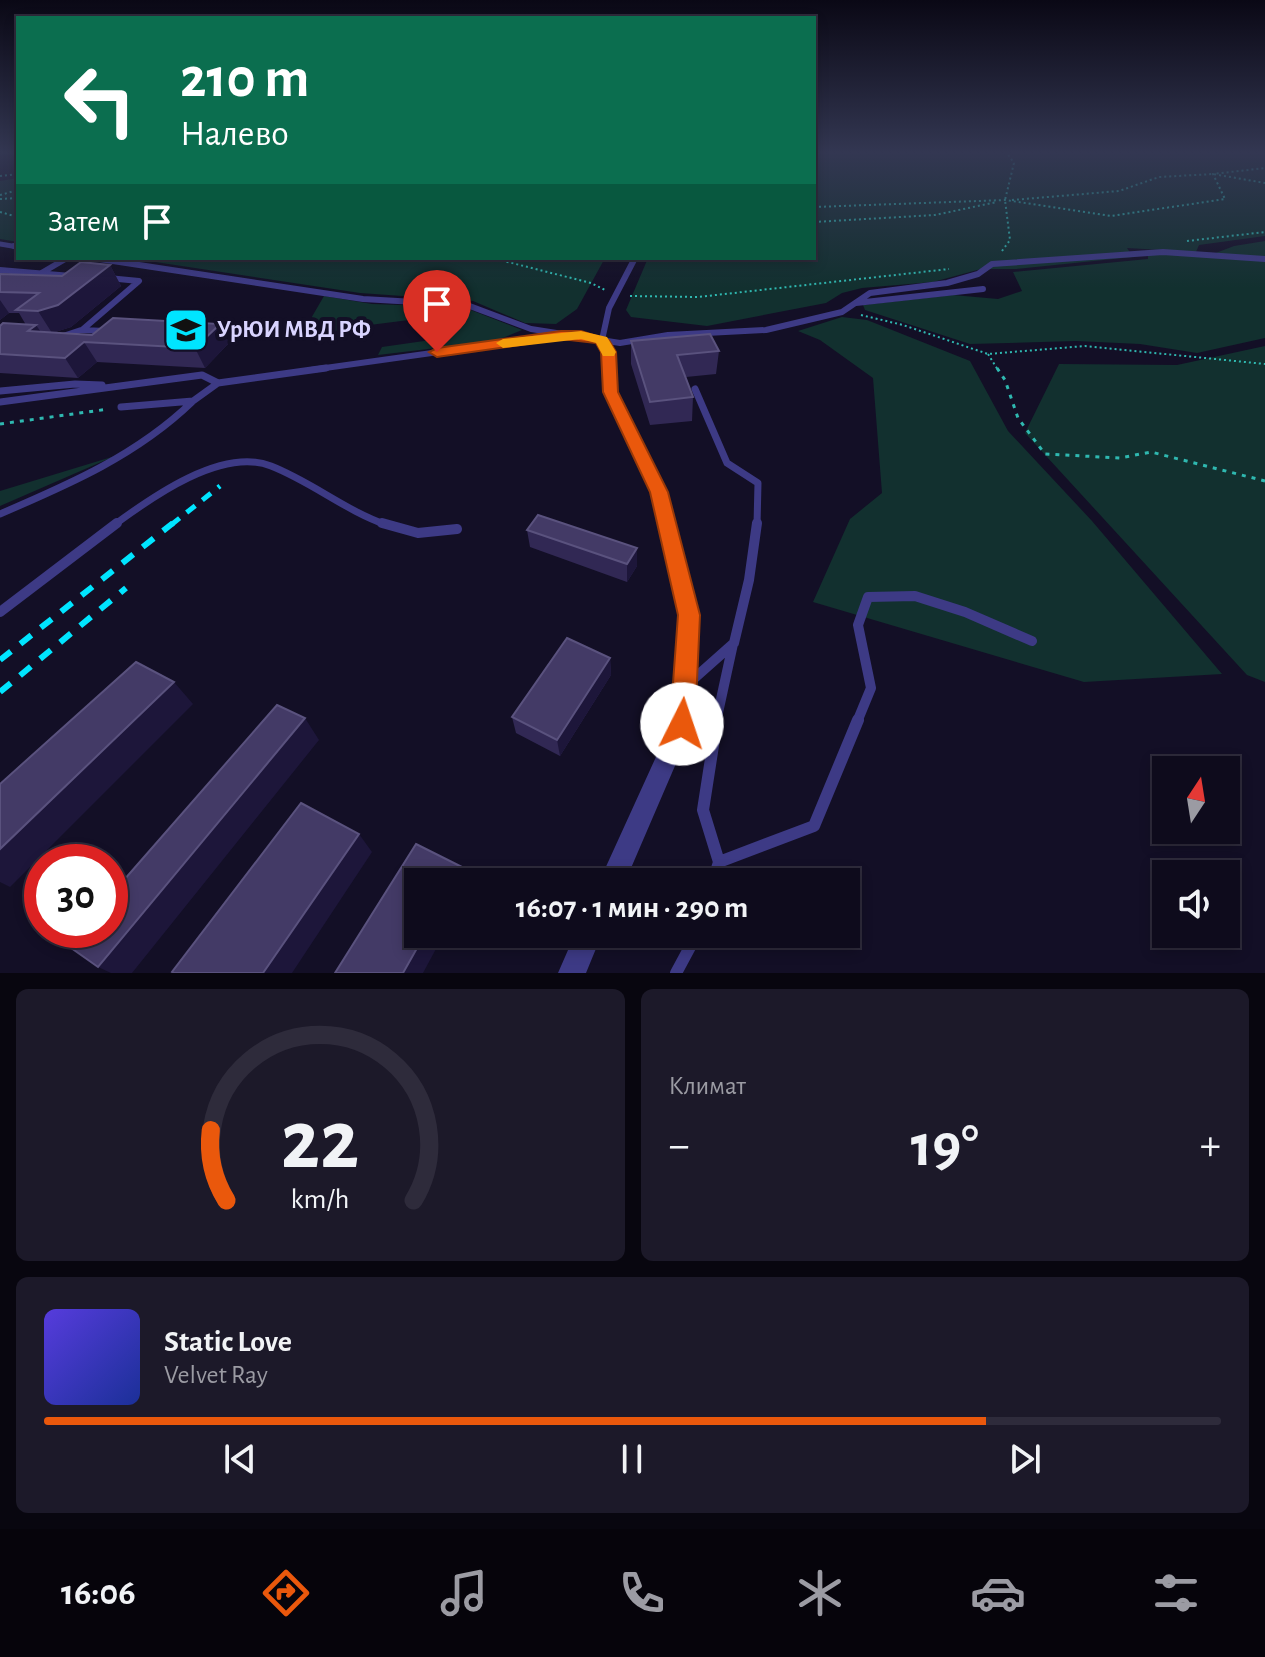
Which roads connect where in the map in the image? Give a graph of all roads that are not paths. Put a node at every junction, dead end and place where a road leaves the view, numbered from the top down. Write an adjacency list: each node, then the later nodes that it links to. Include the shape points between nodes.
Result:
1 (1265, 259): 11 (lane, via 1131,253 992,264 947,283 870,293)
2 (63, 260): 6 (lane)
3 (106, 260): 14 (lane, via 363,299 467,305)
4 (634, 260): 16 (lane, via 614,295)
5 (0, 270): 6 (lane)
6 (37, 275): 7 (lane); 9 (lane)
7 (75, 276)
8 (100, 277): 12 (lane, via 139,281)
9 (26, 283)
10 (983, 289): 11 (lane)
11 (851, 303): 16 (lane, via 842,312 766,330 620,343)
12 (81, 330): 13 (lane); 15 (lane)
13 (112, 331)
14 (561, 335): 16 (lane); 17 (lane)
15 (53, 339)
16 (602, 340): 29 (street, via 611,392 659,492 689,615)
17 (218, 383): 18 (lane, via 202,375); 21 (lane)
18 (119, 386): 20 (lane); 22 (lane)
19 (695, 389): 28 (lane, via 727,463 758,483 749,580)
20 (0, 390)
21 (193, 401): 23 (lane); 24 (lane, via 169,426 113,464)
22 (0, 402)
23 (121, 407)
24 (0, 514)
25 (457, 529): 26 (lane, via 438,536 392,527 271,465 220,465 189,476 155,498)
26 (0, 612)
27 (1032, 641): 30 (lane, via 915,596 868,597 858,625 871,688 814,826)
28 (734, 643): 29 (lane); 30 (lane, via 703,810)
29 (685, 686): 31 (street, via 682,724)
30 (719, 862): 32 (lane)
31 (618, 868)
32 (717, 868)
33 (583, 948): 35 (street)
34 (689, 948): 36 (lane)
35 (572, 973)
36 (676, 973)

